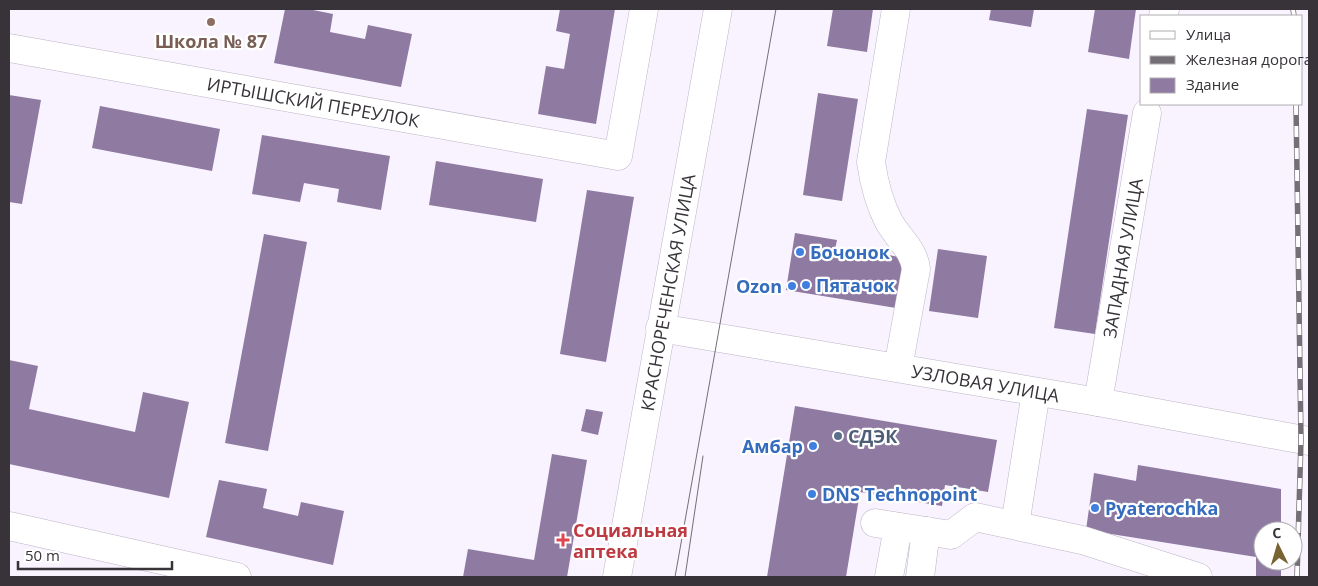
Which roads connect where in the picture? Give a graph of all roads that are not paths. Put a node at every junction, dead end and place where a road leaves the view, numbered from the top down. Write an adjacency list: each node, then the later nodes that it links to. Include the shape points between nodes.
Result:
1 (644, 9): 4 (street, ИРТЫШСКИЙ ПЕРЕУЛОК, via 618,156)
2 (718, 9): 6 (street, КРАСНОРЕЧЕНСКАЯ УЛИЦА)
3 (896, 9): 7 (street, via 871,162 874,186 889,222 915,258 916,269)
4 (9, 48)
5 (1147, 113): 9 (street, ЗАПАДНАЯ УЛИЦА)
6 (660, 328): 7 (street, УЗЛОВАЯ УЛИЦА); 16 (street, КРАСНОРЕЧЕНСКАЯ УЛИЦА)
7 (898, 368): 8 (street, УЗЛОВАЯ УЛИЦА)
8 (1036, 392): 9 (street, УЗЛОВАЯ УЛИЦА); 11 (street)
9 (1098, 402): 10 (street, УЗЛОВАЯ УЛИЦА)
10 (1309, 441)
11 (1015, 525): 13 (street, via 975,517 951,535); 19 (street, via 1082,540)
12 (9, 526): 14 (street)
13 (926, 531): 17 (street, via 887,525); 18 (street)
14 (149, 568): 15 (street)
15 (237, 577)
16 (617, 577)
17 (889, 577)
18 (920, 577)
19 (1198, 577)

